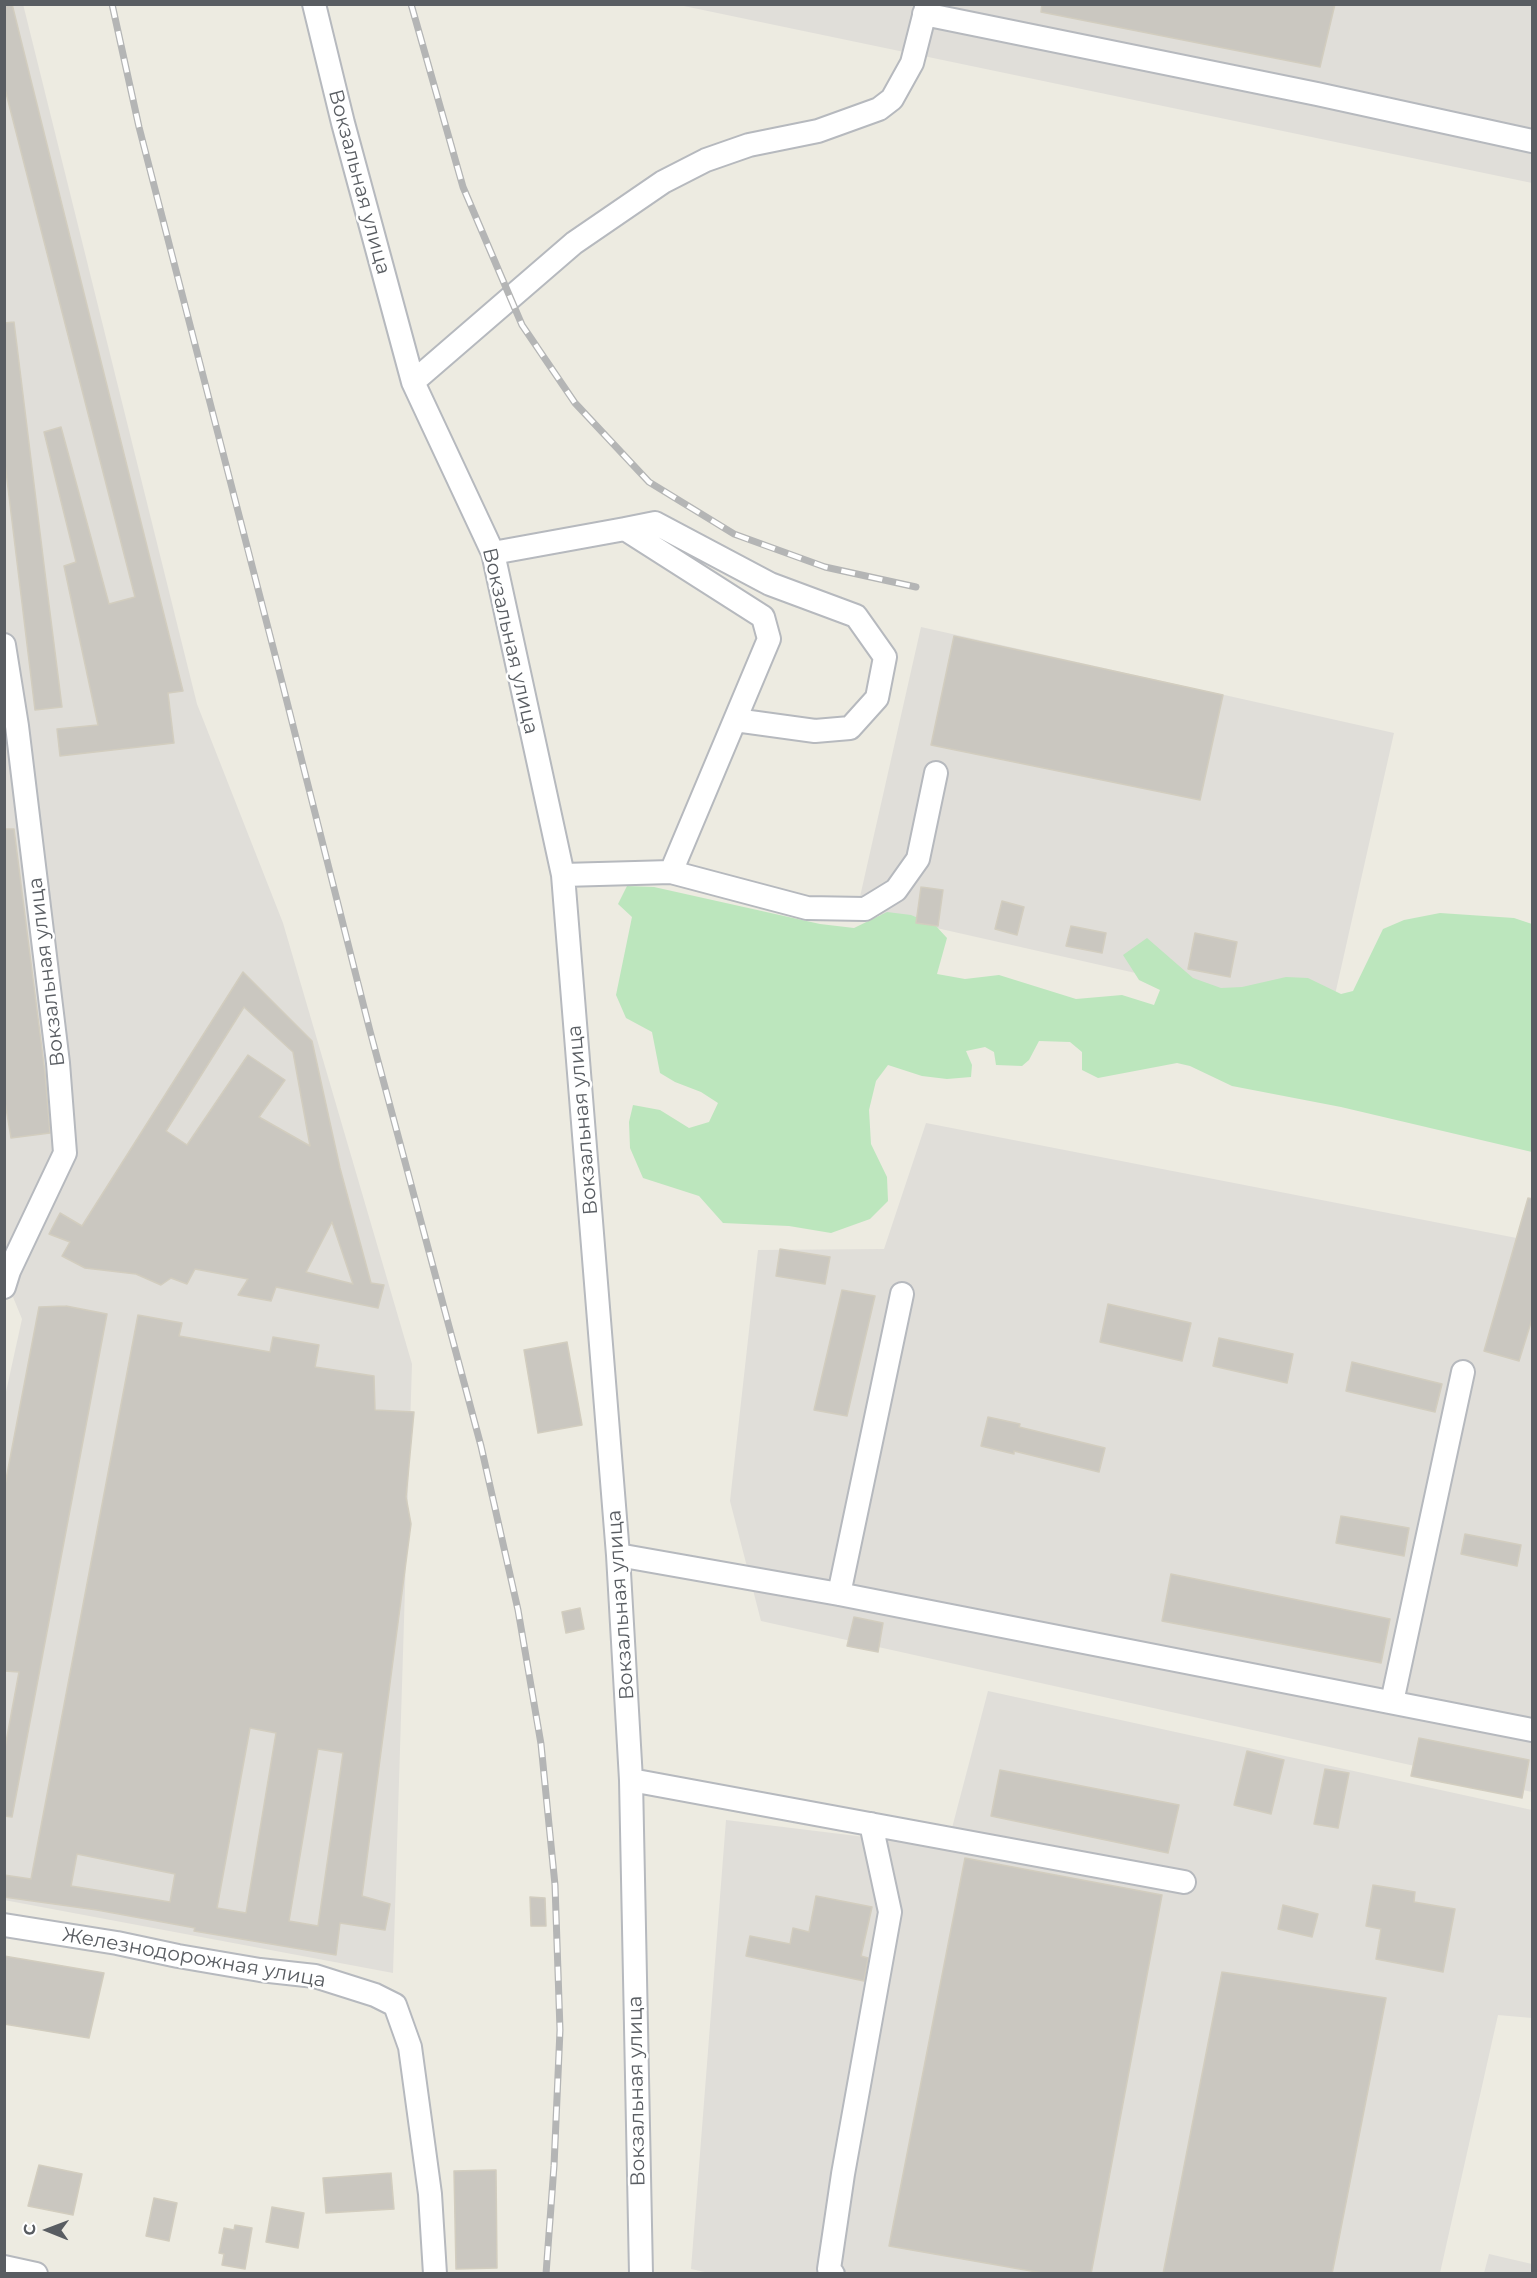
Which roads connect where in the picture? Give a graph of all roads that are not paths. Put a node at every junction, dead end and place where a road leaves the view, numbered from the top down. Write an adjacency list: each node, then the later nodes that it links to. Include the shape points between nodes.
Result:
1 (314, 4): 4 (street, Вокзальная улица)
2 (926, 9): 3 (street); 4 (street, via 912,63 892,99 879,109 818,131 749,145 706,160 663,182 574,243)
3 (1533, 141)
4 (413, 382): 6 (street, Вокзальная улица)
5 (625, 530): 6 (street); 9 (street, via 763,617 769,639); 9 (street, via 655,523 770,584 856,616 885,657 877,698 850,728 815,731)
6 (493, 553): 12 (street, Вокзальная улица)
7 (4, 645): 8 (street, Вокзальная улица)
8 (8, 706): 13 (street, Вокзальная улица, via 17,726 58,1063 65,1153)
9 (735, 720): 11 (street)
10 (936, 773): 11 (street, via 918,859 896,890 865,909 807,908)
11 (671, 873): 12 (street)
12 (563, 875): 16 (street, Вокзальная улица)
13 (4, 1287)
14 (902, 1294): 17 (street)
15 (1463, 1372): 18 (street)
16 (618, 1555): 17 (street); 20 (street, Вокзальная улица)
17 (839, 1594): 18 (street)
18 (1392, 1702): 19 (street)
19 (1533, 1730)
20 (631, 1780): 21 (street); 27 (street, Вокзальная улица)
21 (871, 1824): 22 (street); 28 (street, via 890,1912 843,2174 829,2269)
22 (1185, 1882)
23 (4, 1925): 26 (street, Железнодорожная улица, via 315,1976 395,2005 410,2047 430,2194)
24 (4, 2267): 25 (street)
25 (36, 2274)
26 (435, 2274)
27 (641, 2274)
28 (833, 2274)

